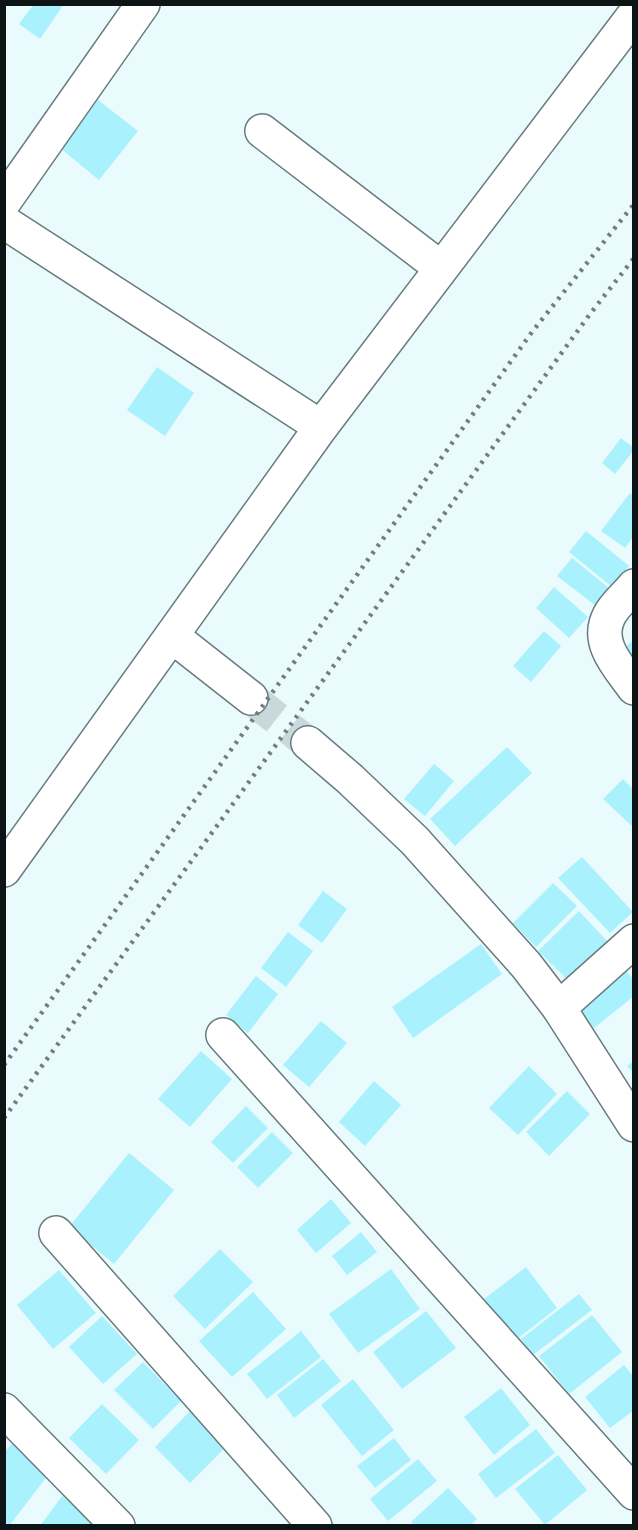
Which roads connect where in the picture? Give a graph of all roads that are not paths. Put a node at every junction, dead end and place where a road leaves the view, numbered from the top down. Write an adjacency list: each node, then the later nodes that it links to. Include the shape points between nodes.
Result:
1 (143, 4): 4 (street)
2 (633, 15): 6 (street)
3 (262, 131): 6 (street)
4 (4, 201)
5 (4, 222): 7 (street)
6 (441, 268): 7 (street)
7 (321, 427): 9 (street)
8 (633, 586): 10 (street, via 609,614 603,630 605,646)
9 (172, 636): 11 (street); 13 (street)
10 (633, 688)
11 (251, 698)
12 (308, 743): 15 (street, via 415,840)
13 (4, 870)
14 (633, 941): 15 (street)
15 (559, 1008): 17 (street)
16 (223, 1035): 20 (street)
17 (633, 1125)
18 (56, 1233): 22 (street)
19 (4, 1410): 21 (street)
20 (633, 1493)
21 (118, 1526)
22 (315, 1526)

